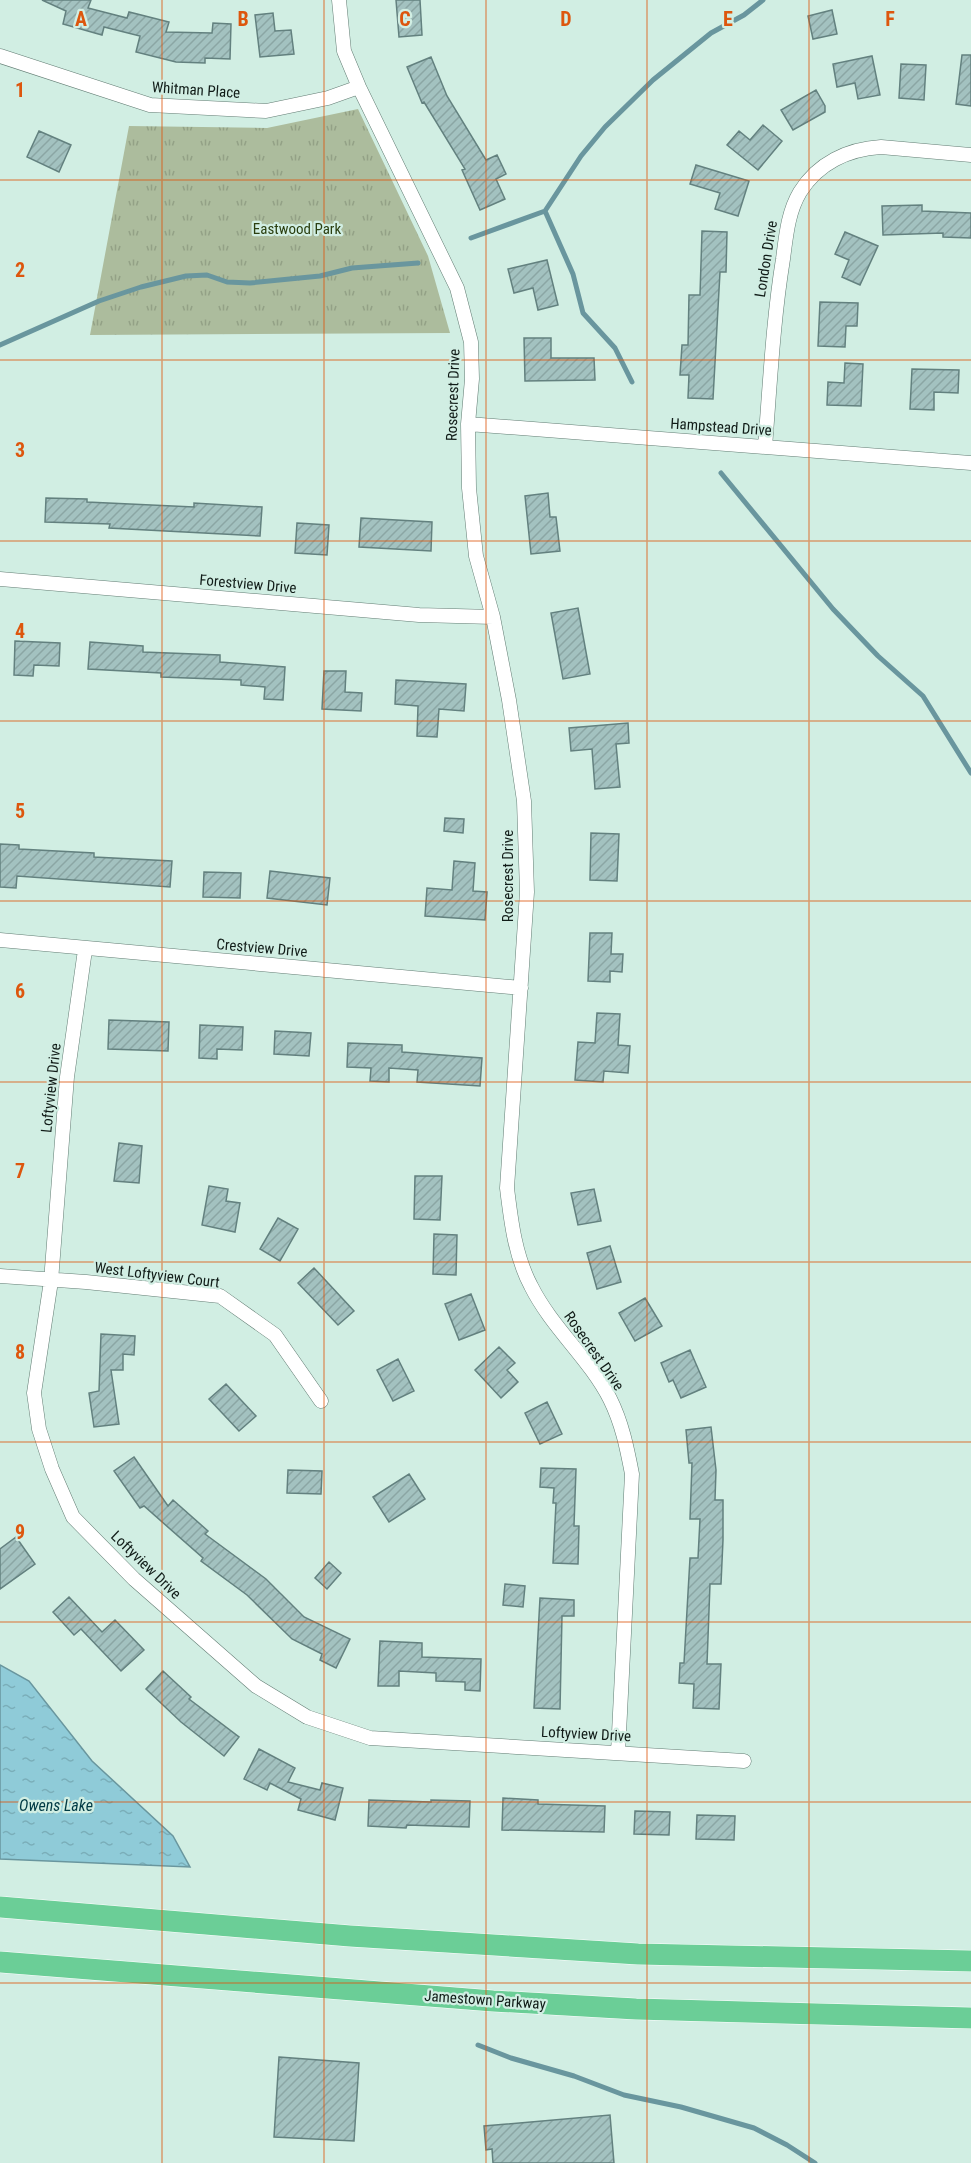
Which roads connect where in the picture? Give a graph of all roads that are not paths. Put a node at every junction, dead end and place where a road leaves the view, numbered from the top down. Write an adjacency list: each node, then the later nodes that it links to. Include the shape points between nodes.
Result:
1 (339, 0): 3 (street, Rosecrest Drive, via 344,51)
2 (0, 56): 3 (street, Whitman Place, via 150,105 266,111)
3 (359, 87): 5 (street, Rosecrest Drive, via 458,288 471,342)
4 (971, 155): 6 (street, London Drive, via 866,148 830,162 800,193 790,216 776,304)
5 (468, 424): 6 (street, Hampstead Drive); 9 (street, Rosecrest Drive, via 476,556)
6 (765, 447): 7 (street, Hampstead Drive)
7 (971, 463)
8 (0, 579): 9 (street, Forestview Drive, via 419,615)
9 (493, 617): 12 (street, Rosecrest Drive, via 524,801 527,892)
10 (0, 940): 11 (street, Crestview Drive)
11 (85, 950): 12 (street, Crestview Drive); 14 (street, Loftyview Drive, via 67,1077)
12 (521, 988): 16 (street, Rosecrest Drive, via 507,1188 513,1234 531,1286 609,1398 623,1431 632,1474)
13 (0, 1276): 14 (street, West Loftyview Court)
14 (51, 1281): 15 (street, West Loftyview Court, via 220,1296 275,1335); 16 (street, Loftyview Drive, via 34,1393 39,1429 74,1517 134,1579 256,1686 307,1717 370,1738)
15 (321, 1401)
16 (618, 1753): 17 (street, Loftyview Drive)
17 (744, 1761)
18 (0, 1907): 19 (main road, via 350,1936 638,1954)
19 (971, 1961)
20 (0, 1962): 21 (main road, Jamestown Parkway, via 552,2004)
21 (971, 2018)

